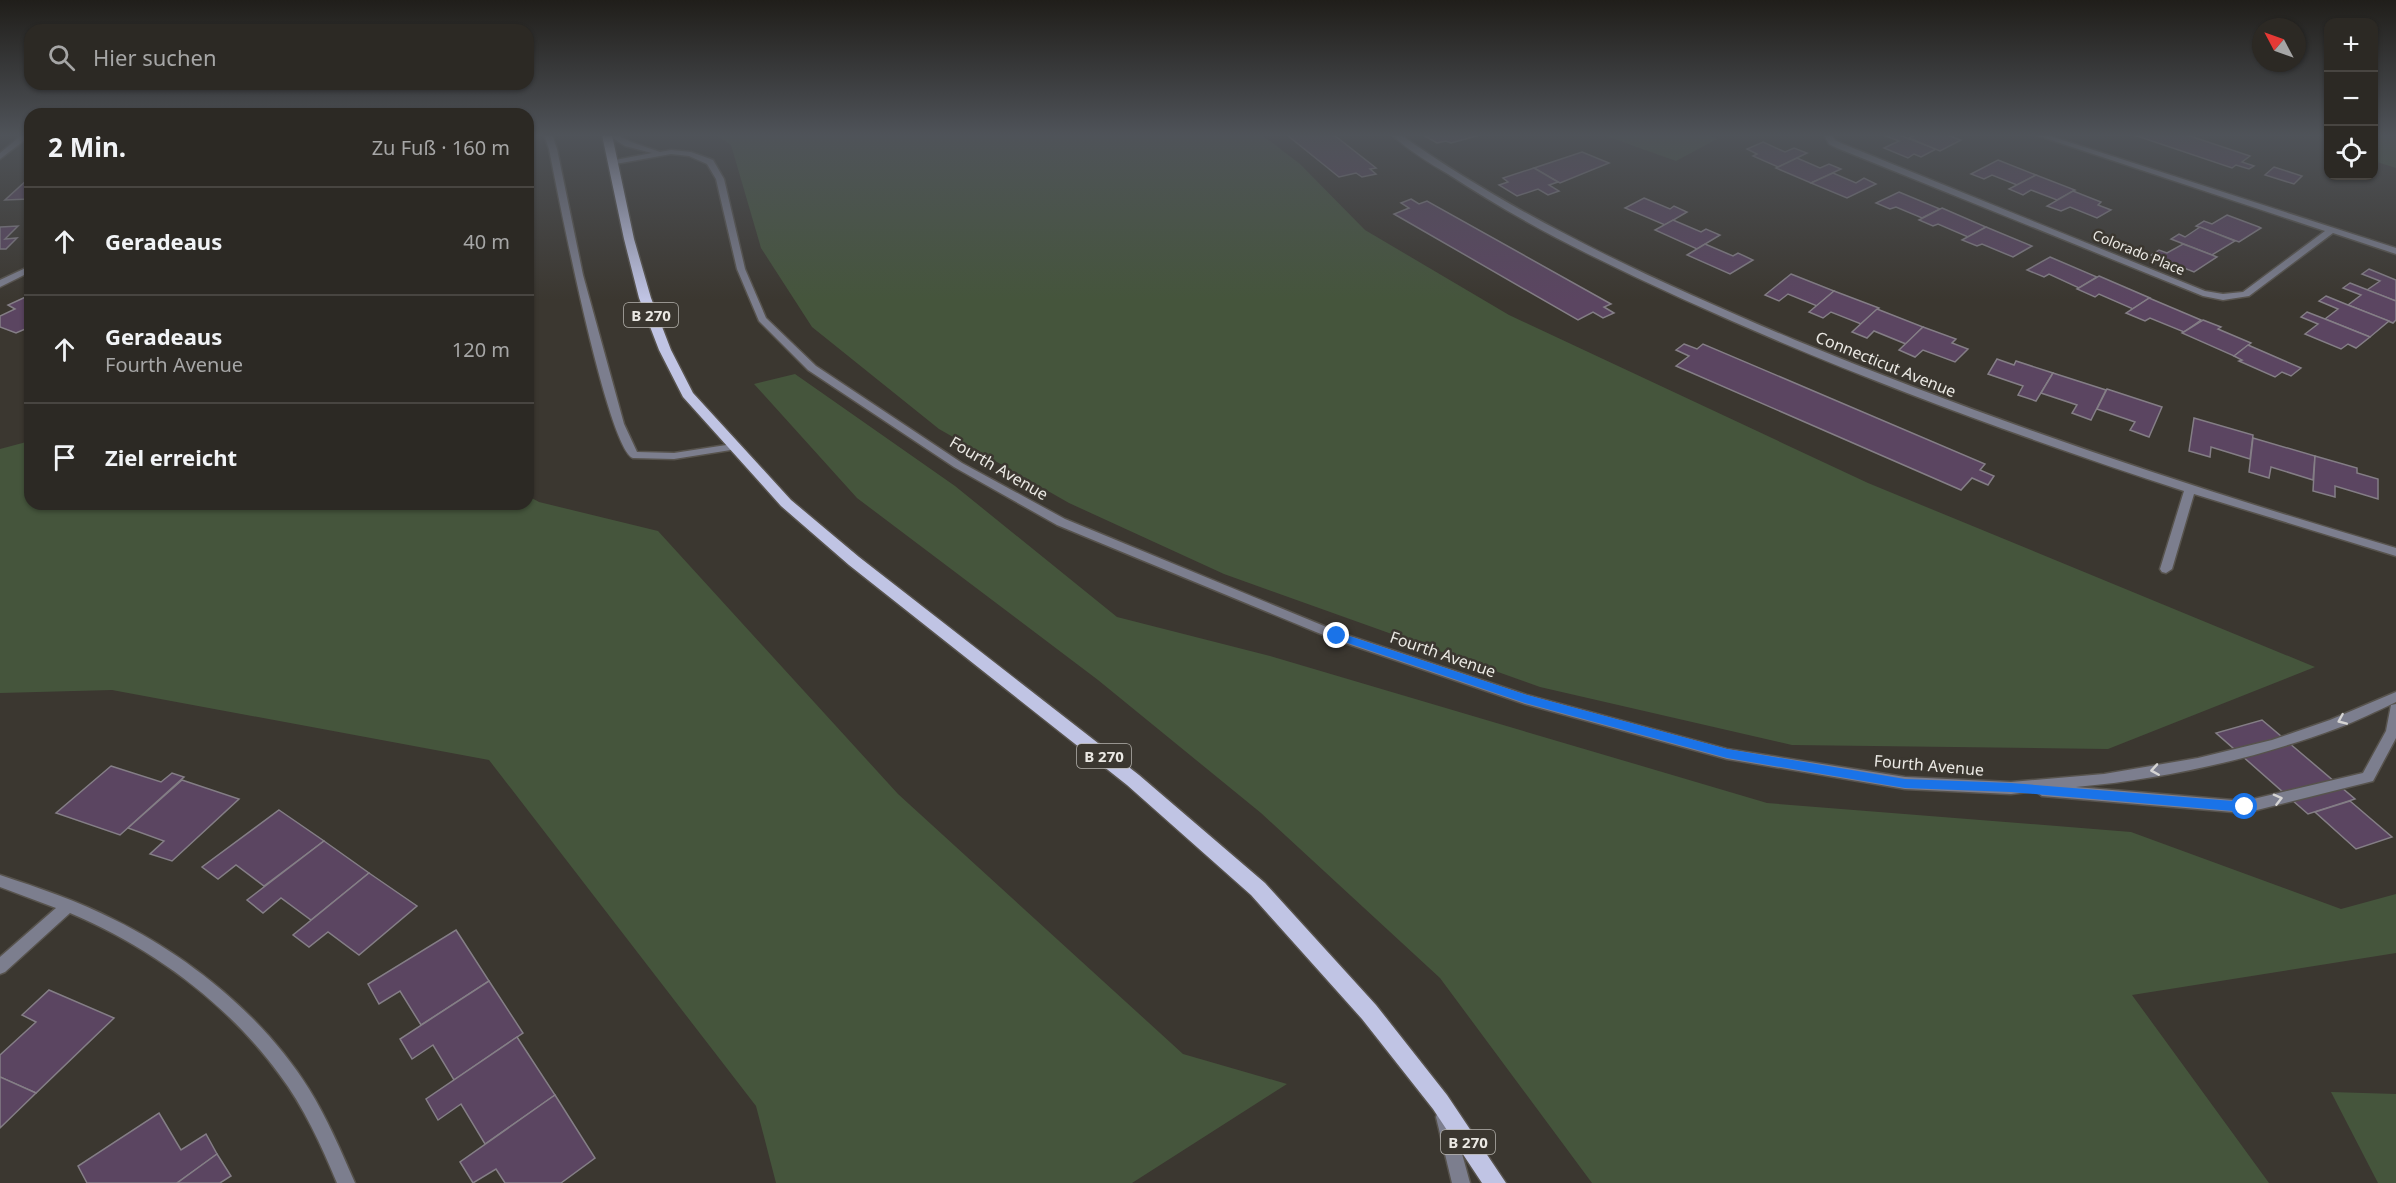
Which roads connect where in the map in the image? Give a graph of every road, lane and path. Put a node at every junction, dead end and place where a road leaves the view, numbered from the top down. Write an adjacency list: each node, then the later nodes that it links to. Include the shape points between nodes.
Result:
1 (561, 190): 11 (street, via 578,275 620,423 633,455 674,456)
2 (618, 190): 11 (main road, B 270, via 645,298 664,350 687,394)
3 (723, 190): 17 (street, Fourth Avenue, via 741,269 762,319 812,368 958,465 1061,522 1337,636 1536,702 1727,754 1905,783)
4 (1477, 190): 12 (street, Connecticut Avenue, via 1641,276 1839,363)
5 (1949, 190): 7 (street, Colorado Place, via 2203,293 2223,297 2246,294)
6 (2210, 190): 7 (street)
7 (2332, 230): 8 (street)
8 (2396, 252)
9 (24, 272): 10 (street)
10 (0, 284)
11 (733, 447): 21 (main road, B 270, via 786,503 854,561 1133,780 1258,889 1369,1012)
12 (2190, 491): 13 (street, Connecticut Avenue); 14 (street)
13 (2396, 552)
14 (2166, 569)
15 (2396, 697): 17 (street, Fourth Avenue, one-way to 17, via 2283,742 2198,763 2104,779)
16 (2396, 709): 17 (street, one-way to 16, via 2245,807 2368,777 2393,731)
17 (2011, 788)
18 (0, 880): 19 (street)
19 (68, 906): 20 (street); 22 (street, via 112,926 162,956 208,990 262,1041 301,1091)
20 (0, 967)
21 (1440, 1102): 23 (street); 24 (main road, B 270)
22 (346, 1183)
23 (1461, 1183)
24 (1495, 1183)

